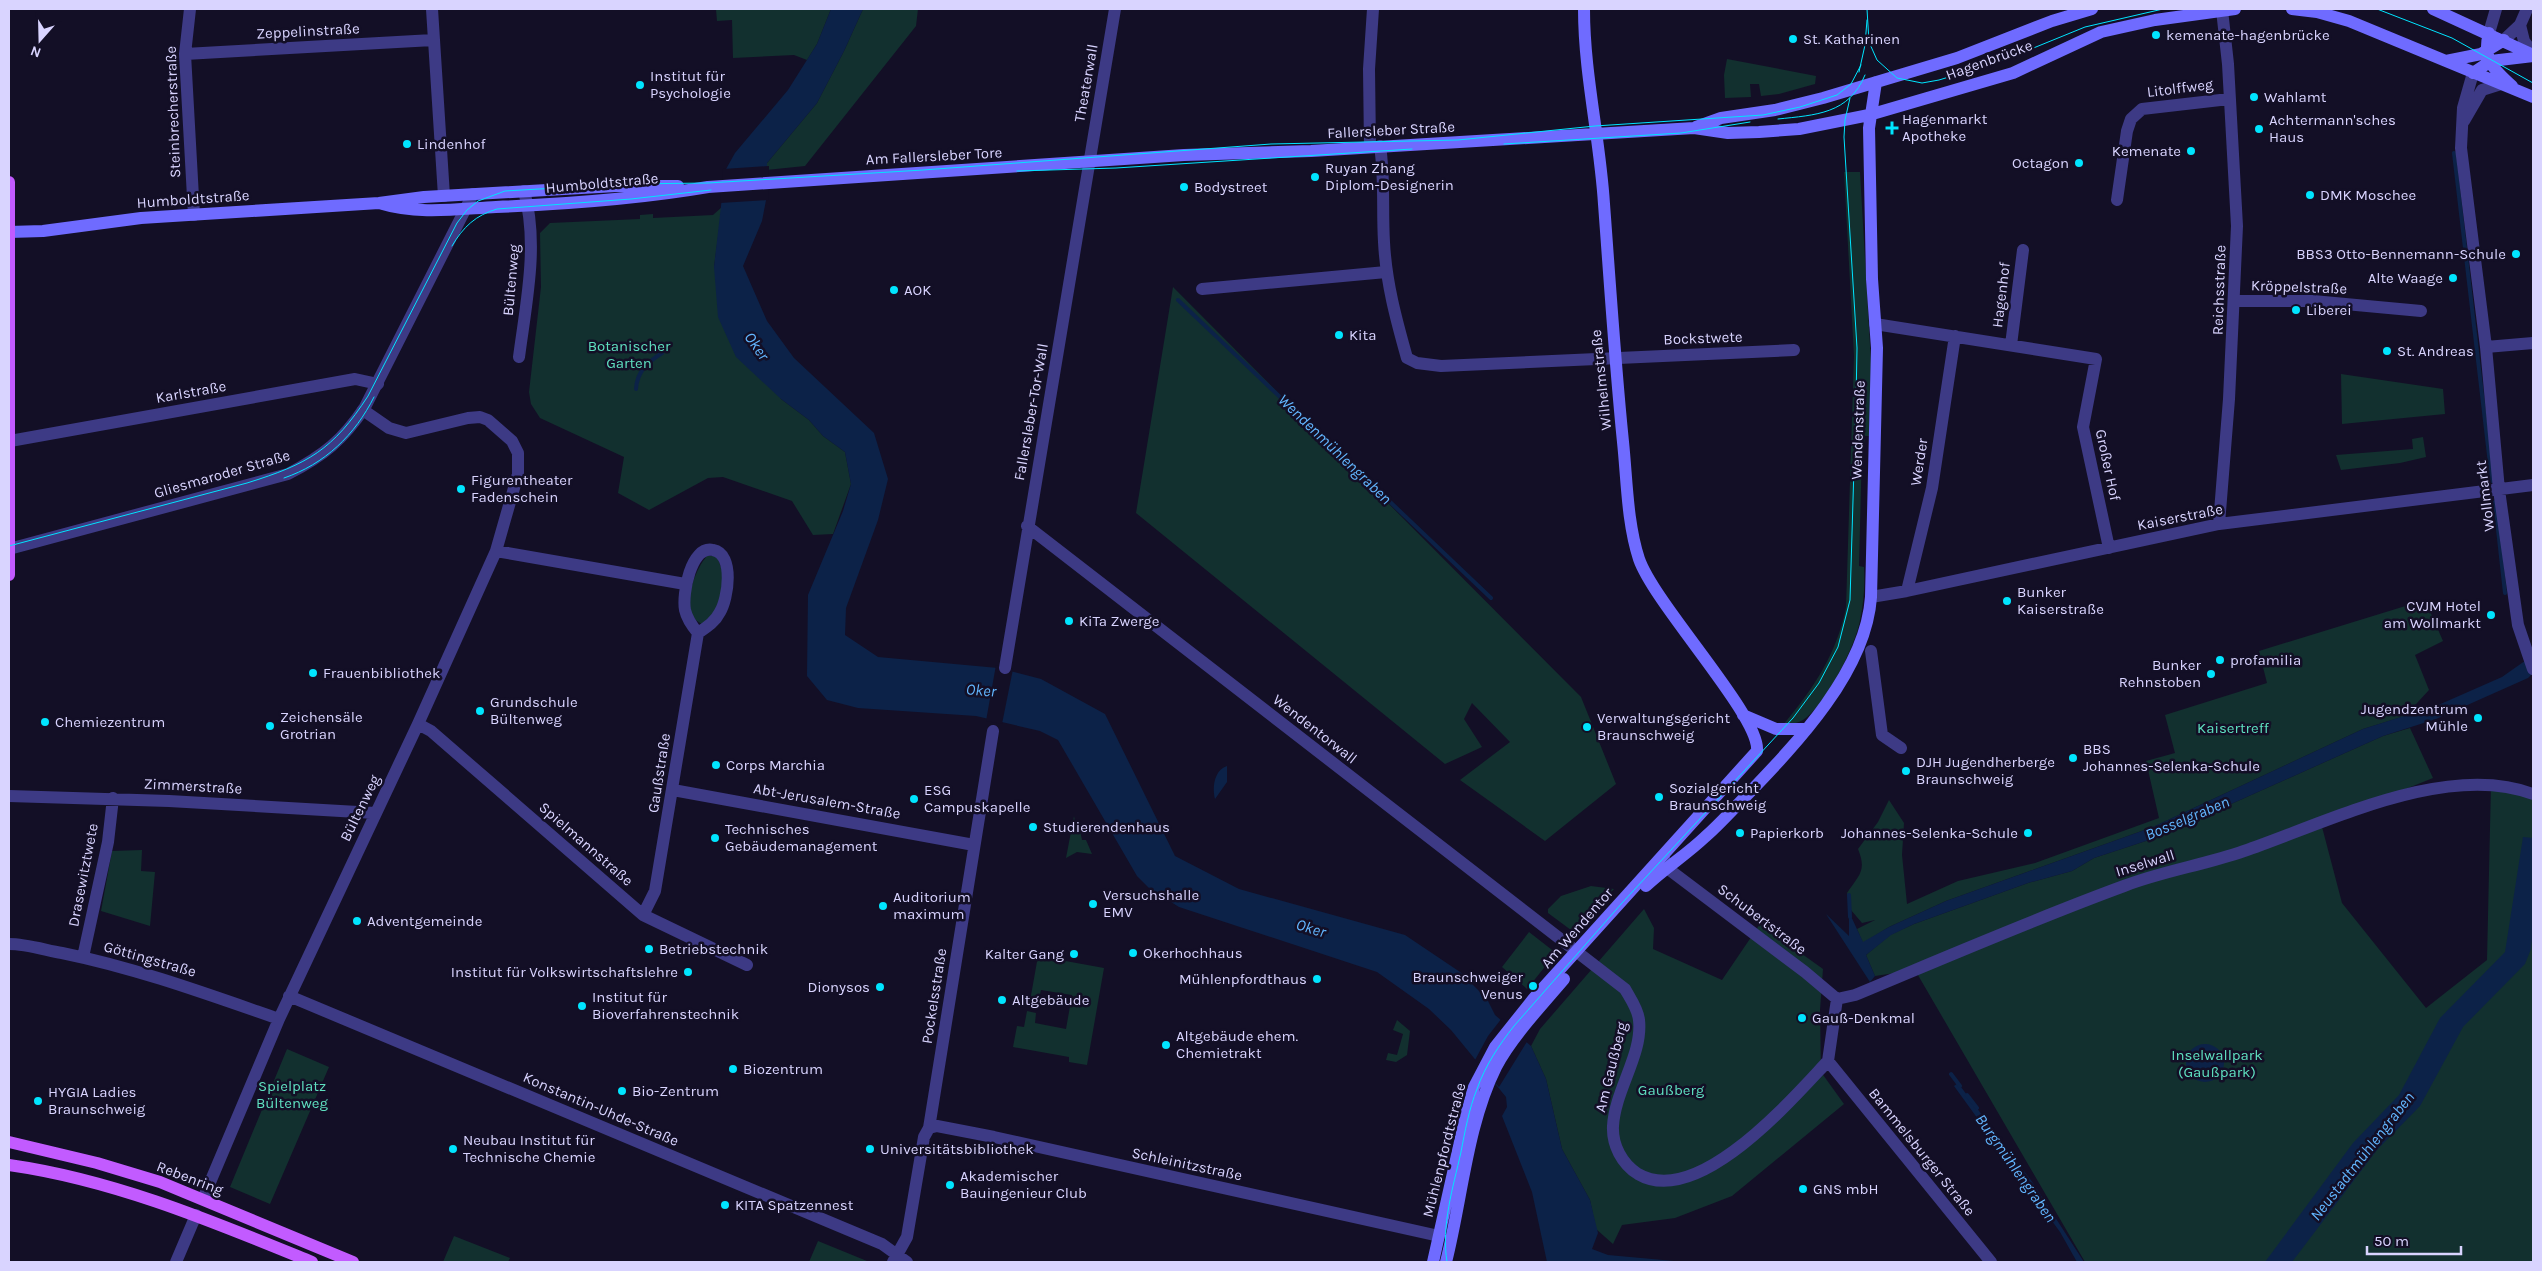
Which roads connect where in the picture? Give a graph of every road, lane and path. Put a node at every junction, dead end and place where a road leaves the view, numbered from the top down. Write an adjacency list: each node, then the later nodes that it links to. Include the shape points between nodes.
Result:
1 (190, 9): 16 (street, Steinbrecherstraße)
2 (432, 9): 14 (street)
3 (1115, 9): 31 (street, Theaterwall)
4 (1373, 9): 30 (street, via 1369,69)
5 (1584, 9): 29 (main road, Wilhelmstraße)
6 (2092, 9): 21 (main road, Hagenbrücke, via 2052,21 1964,56)
7 (2231, 9): 25 (street, Reichsstraße); 26 (main road, Hagenbrücke, via 2154,20 2101,32 2013,72)
8 (2292, 9): 19 (main road, via 2341,18)
9 (2433, 9): 13 (main road)
10 (2496, 9): 13 (street)
11 (2527, 9): 12 (street)
12 (2520, 25): 15 (street); 17 (street, via 2524,41)
13 (2489, 33): 15 (main road); 18 (main road)
14 (433, 40): 16 (street, Zeppelinstraße); 37 (street)
15 (2504, 40): 17 (main road); 18 (main road)
16 (185, 54): 43 (street, Steinbrecherstraße)
17 (2533, 55): 18 (main road)
18 (2488, 57): 19 (main road); 20 (main road); 23 (main road)
19 (2444, 61): 20 (main road)
20 (2473, 73): 22 (main road); 27 (street, via 2463,108)
21 (1876, 82): 26 (main road, Wendenstraße); 28 (main road, Fallersleber Straße, via 1792,106 1721,118)
22 (2501, 84): 23 (main road); 27 (street, via 2482,90)
23 (2516, 89): 24 (main road)
24 (2533, 97)
25 (2229, 99): 38 (street, Litolffweg, via 2142,109 2131,119); 48 (street, Reichsstraße, via 2237,226)
26 (1869, 115): 28 (main road, Fallersleber Straße, via 1759,132); 50 (main road, Wendenstraße)
27 (2464, 121): 54 (street, via 2461,148)
28 (1694, 128): 29 (main road, Fallersleber Straße)
29 (1596, 135): 30 (main road, Fallersleber Straße); 57 (main road, Wilhelmstraße, via 1604,201)
30 (1375, 147): 31 (main road, Fallersleber Straße); 46 (street, via 1383,172)
31 (1090, 162): 32 (main road, Am Fallersleber Tore); 64 (street, Fallersleber-Tor-Wall)
32 (780, 181): 34 (main road, Humboldtstraße)
33 (9, 182): 44 (main road)
34 (708, 187): 35 (main road, Humboldtstraße, via 639,185); 40 (main road, Humboldtstraße, via 641,197)
35 (524, 191): 36 (main road, Humboldtstraße); 40 (street, Bültenweg)
36 (473, 194): 37 (main road, Humboldtstraße); 41 (street, Gliesmaroder Straße)
37 (444, 196): 39 (main road, Humboldtstraße); 42 (main road)
38 (2118, 200)
39 (380, 203): 42 (main road, Humboldtstraße, via 412,211); 43 (main road, Humboldtstraße)
40 (528, 206): 41 (main road, Humboldtstraße); 56 (street, Bültenweg, via 530,259)
41 (466, 209): 42 (main road, Humboldtstraße); 58 (street, Gliesmaroder Straße)
42 (446, 210)
43 (194, 215): 44 (main road, Humboldtstraße)
44 (9, 232): 60 (main road)
45 (2023, 250): 53 (street, Hagenhof)
46 (1386, 272): 47 (street); 57 (street, Bockstwete, via 1406,358 1417,363 1441,366)
47 (1202, 289)
48 (2235, 301): 49 (street, Kröppelstraße, via 2313,301); 63 (street, Reichsstraße)
49 (2422, 311)
50 (1875, 324): 51 (street); 71 (main road, Wendenstraße)
51 (1955, 336): 53 (street); 70 (street, Werder, via 1932,488)
52 (2533, 343): 54 (street)
53 (2012, 345): 65 (street, Großer Hof, via 2096,359 2083,427)
54 (2486, 347): 62 (street, Wollmarkt)
55 (1794, 350): 57 (street, Bockstwete)
56 (519, 357)
57 (1614, 357): 77 (main road, Wilhelmstraße, via 1630,508 1639,559 1656,592)
58 (378, 384): 59 (street, Gliesmaroder Straße); 60 (street, Karlstraße, via 355,379)
59 (363, 410): 66 (street, Gliesmaroder Straße, via 331,448 288,474); 67 (street, Bültenweg, via 398,432 420,431 480,417 502,430 512,441 520,463)
60 (10, 441): 66 (main road)
61 (2533, 485): 62 (street, Kaiserstraße)
62 (2495, 491): 63 (street, Kaiserstraße); 73 (street, Wollmarkt, via 2518,625)
63 (2219, 524): 65 (street, Kaiserstraße)
64 (1027, 526): 76 (street, Fallersleber-Tor-Wall); 92 (street, Wendentorwall)
65 (2109, 548): 70 (street, Kaiserstraße)
66 (9, 549): 68 (main road)
67 (496, 551): 69 (street); 78 (street, Bültenweg)
68 (9, 575)
69 (685, 584): 72 (street, via 685,608); 72 (street, via 702,553 711,549 723,557 728,580 724,606 713,623)
70 (1908, 591): 71 (street, Kaiserstraße)
71 (1871, 597): 79 (main road, Wendenstraße, via 1867,624 1852,660)
72 (698, 633): 82 (street, Gaußstraße)
73 (2528, 638): 75 (street, Wollmarkt)
74 (1871, 651): 81 (street, via 1882,735)
75 (2531, 663)
76 (1005, 668)
77 (1743, 715): 79 (main road, via 1776,729); 88 (main road, Am Wendentor, via 1757,741 1754,757)
78 (418, 724): 86 (street, Bültenweg); 90 (street, Spielmannstraße, via 431,731)
79 (1807, 729): 89 (main road, Am Wendentor, via 1707,836)
80 (993, 731): 87 (street, Pockelsstraße)
81 (1901, 748)
82 (673, 790): 87 (street, Abt-Jerusalem-Straße); 90 (street, Gaußstraße, via 655,891)
83 (2533, 794): 96 (street, Inselwall, via 2491,784 2433,788 2380,802 2242,852 2125,886 1855,995)
84 (9, 796): 85 (street, Zimmerstraße)
85 (113, 798): 86 (street, Zimmerstraße); 93 (street, Drasewitztwete, via 108,842)
86 (375, 813): 95 (street, Bültenweg)
87 (974, 845): 101 (street, Pockelsstraße)
88 (1666, 852): 89 (street, via 1664,861); 92 (main road, Am Wendentor)
89 (1667, 868): 92 (main road, Am Wendentor); 96 (street, Schubertstraße)
90 (643, 915): 94 (street, Spielmannstraße)
91 (9, 944): 93 (street, Göttingstraße)
92 (1581, 954): 98 (main road, Am Wendentor); 99 (street, Am Gaußberg, via 1625,989 1639,1018 1637,1041 1618,1094 1613,1127 1618,1151 1628,1168 1644,1177 1664,1181 1689,1176 1729,1155 1761,1130)
93 (83, 957): 97 (street, Göttingstraße, via 211,994)
94 (746, 965)
95 (289, 996): 97 (street, Bültenweg); 108 (street, Konstantin-Uhde-Straße, via 882,1244)
96 (1837, 999): 99 (street)
97 (279, 1019): 104 (street, Bültenweg)
98 (1516, 1028): 100 (main road, Mühlenpfordtstraße)
99 (1828, 1061): 113 (street, Bammelsburger Straße)
100 (1487, 1074): 106 (main road, Mühlenpfordtstraße, via 1466,1115); 107 (main road, Mühlenpfordtstraße)
101 (929, 1128): 106 (street, Schleinitzstraße, via 938,1126 994,1137); 108 (street, Pockelsstraße, via 924,1137)
102 (9, 1142): 104 (main road, Rebenring, via 133,1174)
103 (9, 1165): 105 (main road, via 122,1190)
104 (203, 1199): 111 (main road, Rebenring)
105 (196, 1215): 109 (street); 110 (main road)
106 (1439, 1236): 112 (main road, Mühlenpfordtstraße)
107 (1448, 1259)
108 (899, 1260)
109 (176, 1262)
110 (312, 1262)
111 (354, 1262)
112 (1433, 1262)
113 (1991, 1262)

